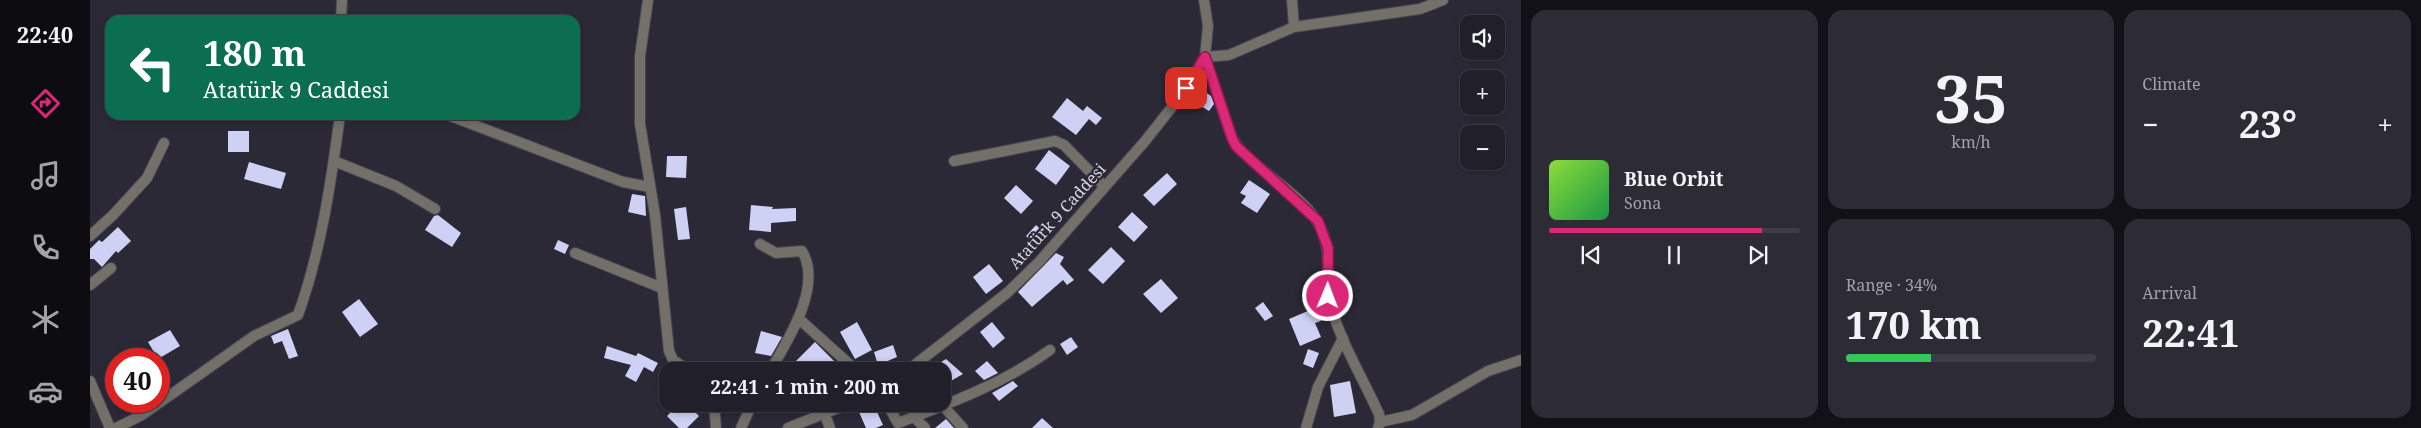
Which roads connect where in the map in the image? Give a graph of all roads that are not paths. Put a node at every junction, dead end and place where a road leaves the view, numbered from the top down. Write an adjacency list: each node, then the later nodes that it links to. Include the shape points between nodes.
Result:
1 (342, 0): 6 (street)
2 (648, 0): 15 (street, via 640,56 640,114)
3 (1204, 0): 8 (street, via 1208,26)
4 (1292, 0): 7 (street)
5 (1443, 0): 7 (street, via 1420,9)
6 (341, 15)
7 (1294, 27): 8 (street, via 1229,55)
8 (1205, 57): 14 (street, Atatürk 9 Caddesi, via 1164,118); 24 (street, via 1236,146 1318,221 1328,248 1328,296)
9 (339, 120): 12 (street)
10 (461, 120): 15 (street, via 623,182)
11 (164, 143): 17 (street, via 147,178)
12 (334, 161): 16 (street, via 396,186); 42 (street, via 312,274 298,315 254,336 142,415)
13 (954, 161): 14 (street, via 1055,141 1064,145)
14 (1104, 186): 30 (street, Atatürk 9 Caddesi, via 1039,262 1007,293)
15 (650, 187): 22 (street)
16 (435, 209)
17 (90, 236)
18 (760, 244): 23 (street, via 776,253 802,251 809,263 806,295)
19 (575, 253): 22 (street)
20 (111, 268): 21 (street)
21 (90, 285)
22 (662, 288): 27 (street, via 668,352)
23 (798, 318): 28 (street); 29 (street)
24 (1343, 338): 40 (street, via 1379,414); 49 (street, via 1318,387)
25 (1050, 350): 32 (street, via 1026,367)
26 (1521, 360): 40 (street, via 1488,370 1412,415)
27 (676, 362)
28 (775, 362)
29 (847, 362)
30 (919, 362)
31 (90, 381): 41 (street)
32 (951, 404)
33 (715, 412): 43 (street)
34 (748, 412): 44 (street)
35 (824, 412): 45 (street); 46 (street)
36 (892, 412): 39 (street, via 898,423)
37 (929, 412): 39 (street)
38 (948, 412): 48 (street)
39 (914, 417): 47 (street)
40 (1379, 425)
41 (110, 428)
42 (116, 428)
43 (716, 428)
44 (741, 428)
45 (788, 428)
46 (830, 428)
47 (925, 428)
48 (962, 428)
49 (1306, 428)

